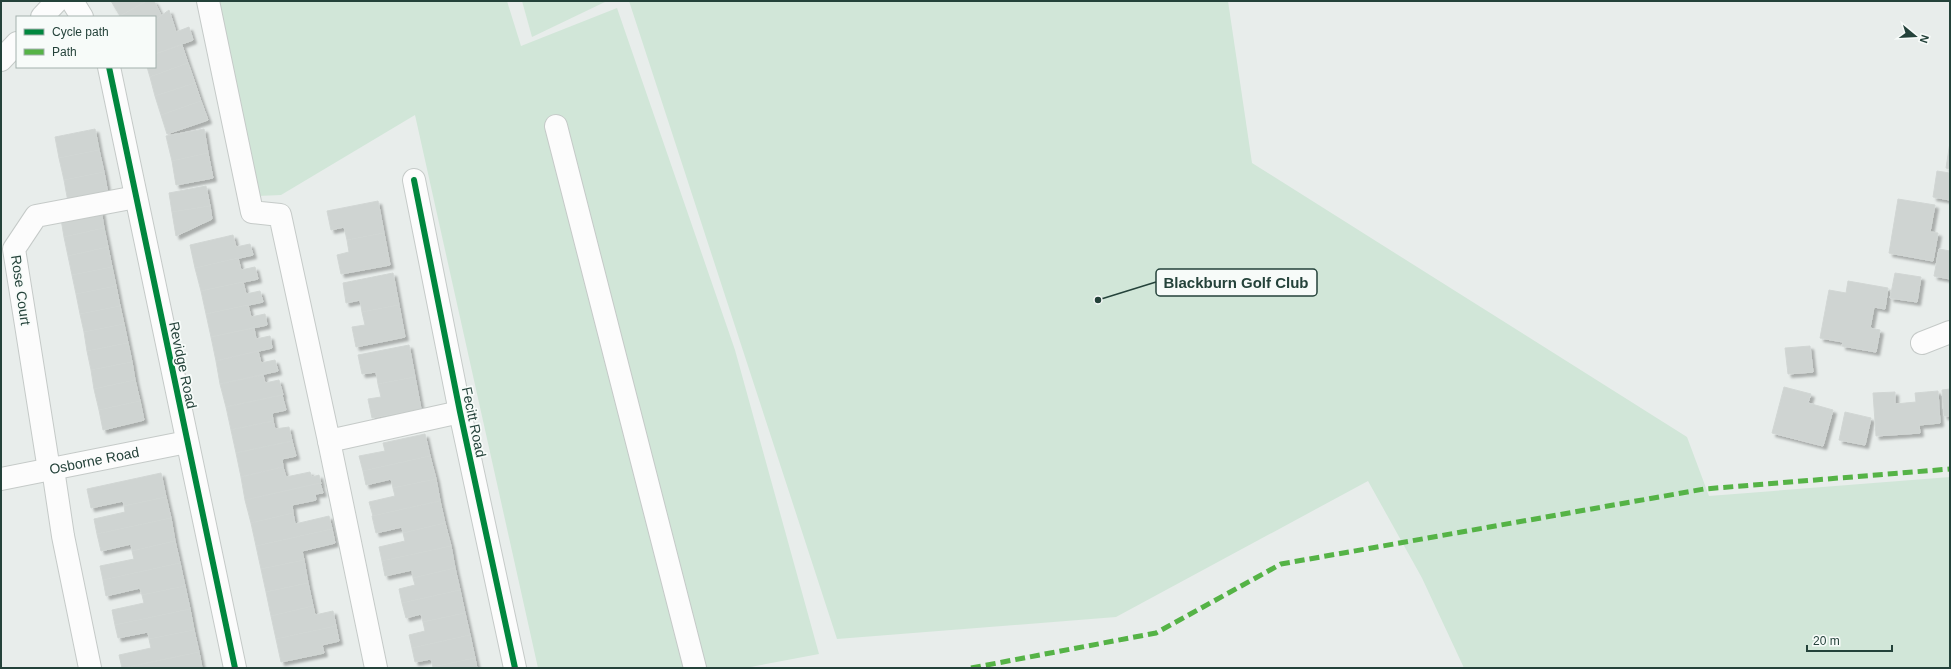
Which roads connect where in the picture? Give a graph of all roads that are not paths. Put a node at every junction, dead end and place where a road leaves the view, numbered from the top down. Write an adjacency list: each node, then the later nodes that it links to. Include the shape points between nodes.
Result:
1 (57, 1): 4 (street)
2 (72, 1): 5 (street)
3 (208, 1): 15 (street, via 252,212 280,215)
4 (43, 16)
5 (81, 16)
6 (16, 44): 7 (street)
7 (1, 60)
8 (109, 68): 11 (street, Revidge Road)
9 (556, 126): 23 (street)
10 (414, 180): 14 (street, Fecitt Road)
11 (136, 197): 16 (street, Revidge Road); 17 (street, Rose Court, via 36,216 14,249)
12 (1950, 332): 13 (street)
13 (1922, 343)
14 (460, 412): 15 (street); 22 (street, Fecitt Road)
15 (329, 441): 21 (street)
16 (187, 442): 17 (street, Osborne Road); 20 (street, Revidge Road)
17 (51, 470): 18 (street, Osborne Road); 19 (street, Rose Court)
18 (1, 479)
19 (90, 668)
20 (235, 668)
21 (376, 668)
22 (515, 668)
23 (695, 668)

